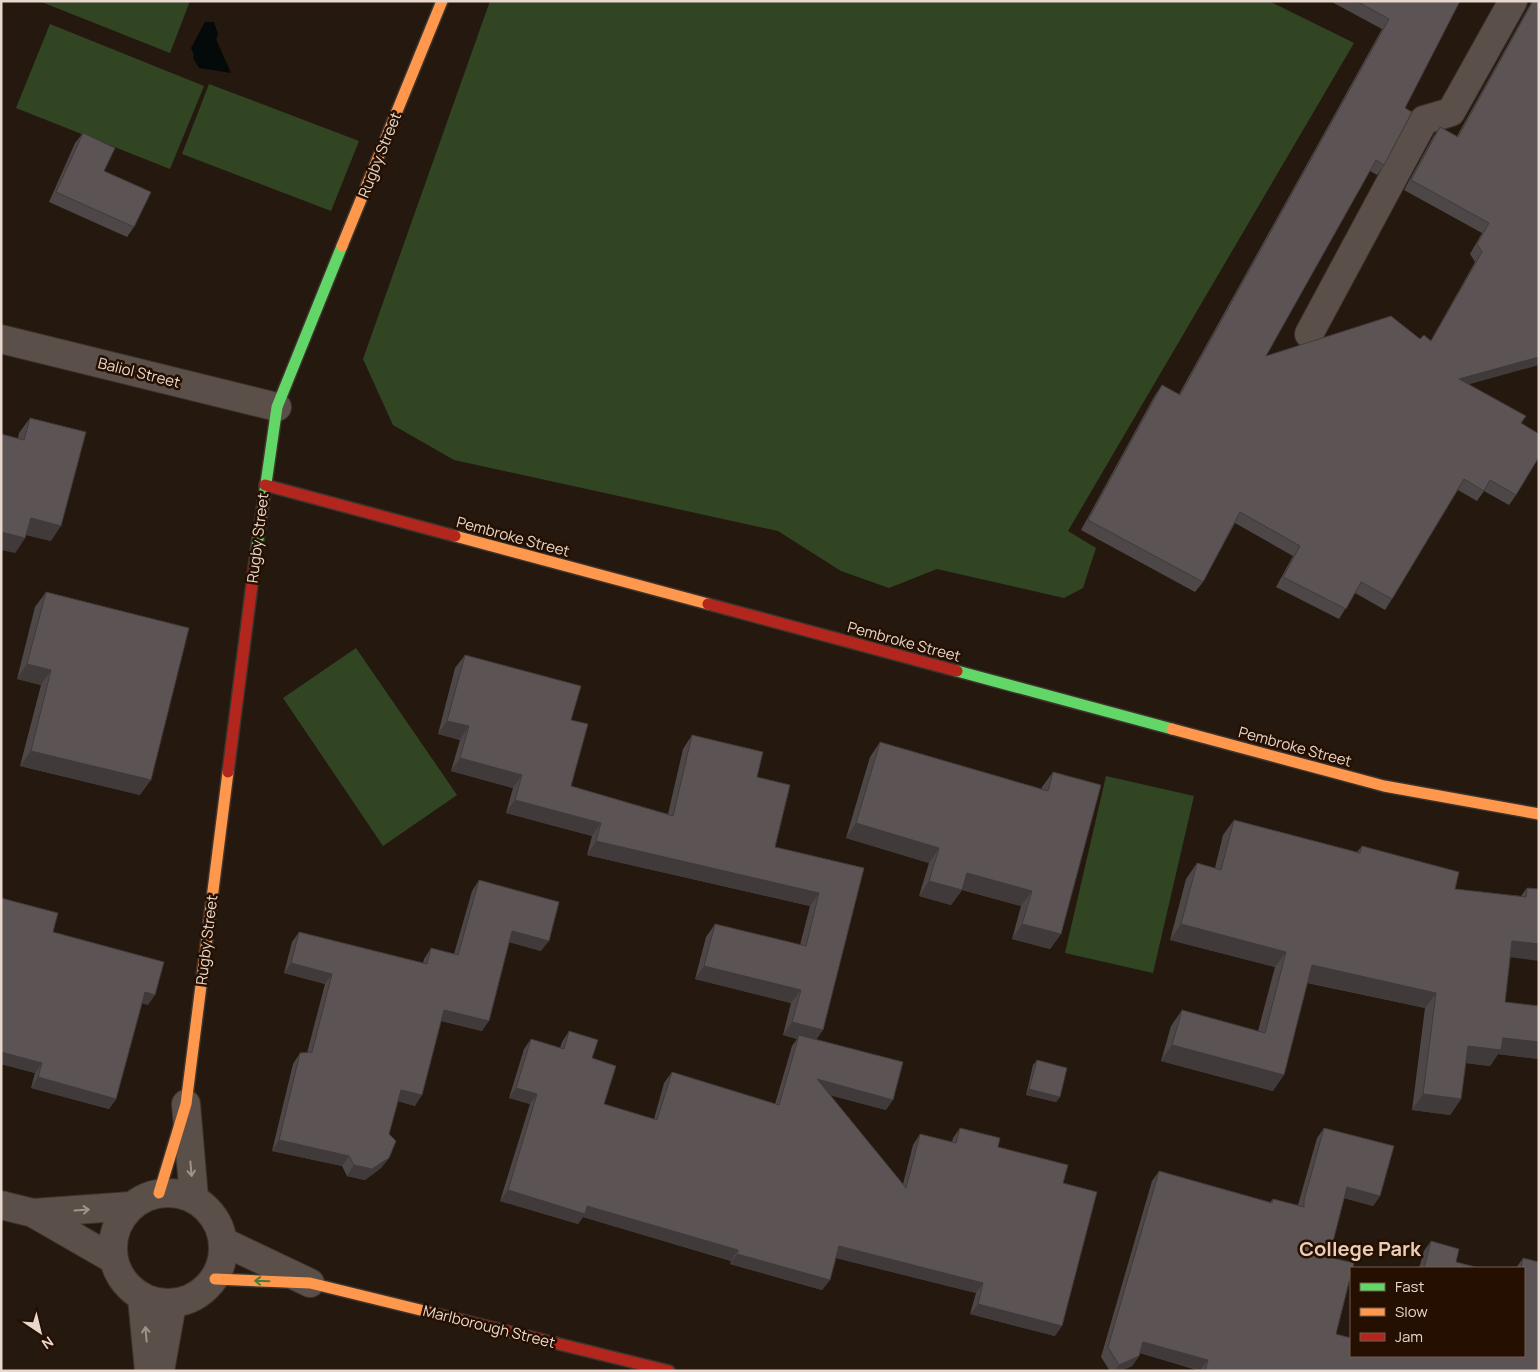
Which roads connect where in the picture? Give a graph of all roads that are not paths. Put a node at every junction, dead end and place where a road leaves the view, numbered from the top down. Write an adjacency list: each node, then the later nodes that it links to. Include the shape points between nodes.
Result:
1 (442, 1): 5 (street, Rugby Street)
2 (1514, 1): 3 (street, via 1450,112 1424,120)
3 (1309, 334)
4 (1, 339): 5 (street, Baliol Street)
5 (277, 407): 6 (street, Rugby Street)
6 (264, 485): 7 (street, Pembroke Street, via 1384,786); 8 (street, Rugby Street)
7 (1539, 814)
8 (186, 1104): 9 (street, Rugby Street); 10 (street, Rugby Street, one-way to 10)
9 (159, 1193): 10 (street, via 177,1192); 12 (street)
10 (194, 1198): 14 (street, via 219,1224)
11 (1, 1205): 13 (street)
12 (131, 1206): 13 (street, one-way to 12); 15 (street, via 118,1222)
13 (33, 1213): 15 (street)
14 (224, 1242): 16 (street, via 222,1262); 17 (street, Marlborough Street)
15 (113, 1259): 18 (street, via 121,1279)
16 (214, 1279): 17 (street, Marlborough Street, one-way to 16); 19 (street, via 191,1299)
17 (310, 1283): 22 (street, Marlborough Street)
18 (142, 1298): 19 (street); 20 (street, one-way to 18)
19 (172, 1304): 21 (street)
20 (149, 1371)
21 (160, 1371)
22 (669, 1371)

